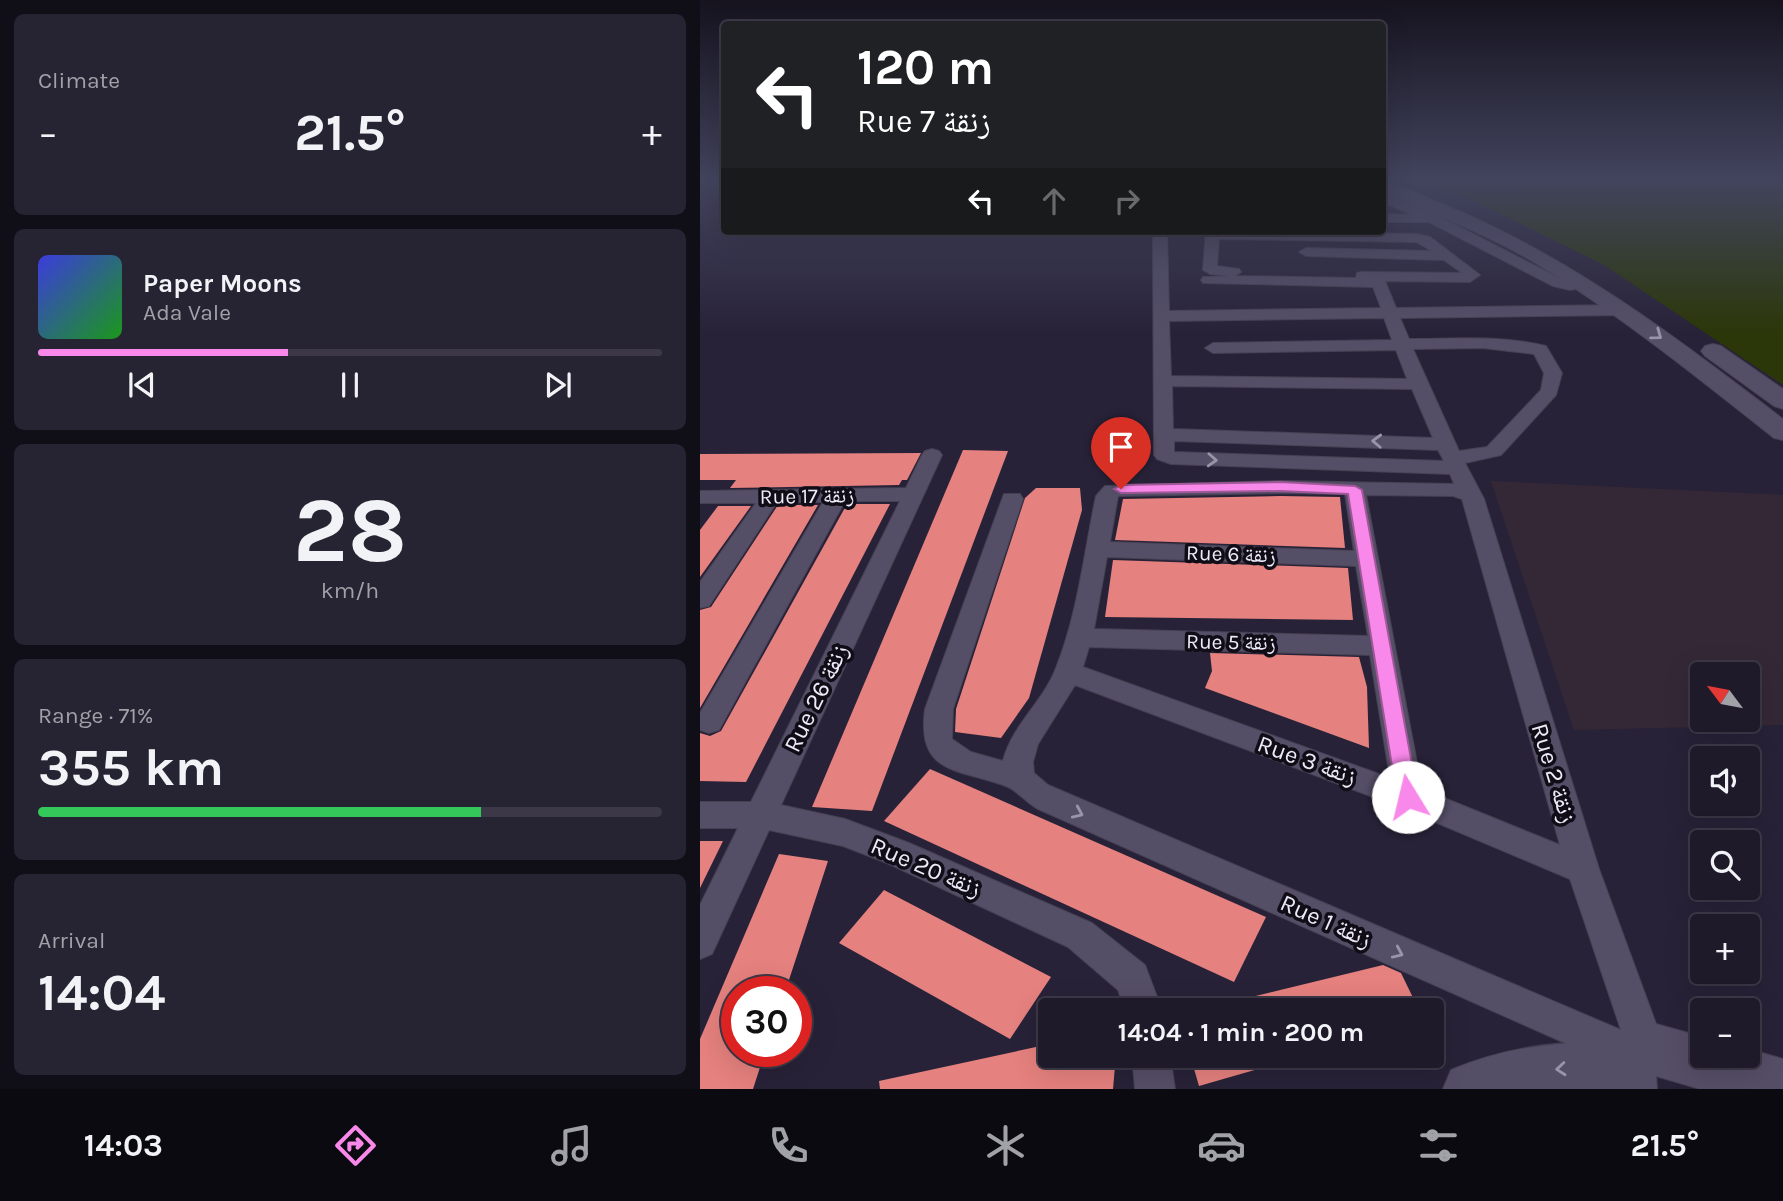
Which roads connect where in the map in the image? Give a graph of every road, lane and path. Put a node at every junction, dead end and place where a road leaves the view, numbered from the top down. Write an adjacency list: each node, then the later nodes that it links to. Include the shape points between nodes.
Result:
1 (1389, 232): 7 (street)
2 (1458, 232): 14 (street, via 1558,283)
3 (1488, 232): 14 (street)
4 (1515, 232): 22 (street, via 1584,267)
5 (1160, 235): 17 (street)
6 (1212, 238): 7 (street); 8 (street); 10 (street, via 1210,270 1215,272 1473,277)
7 (1391, 238): 10 (street, via 1421,239)
8 (1253, 250)
9 (1294, 252): 10 (street)
10 (1446, 256)
11 (1208, 280): 12 (street)
12 (1379, 283): 13 (street); 16 (street)
13 (1481, 284)
14 (1582, 284): 15 (street)
15 (1622, 310): 16 (street); 23 (street, one-way to 23)
16 (1390, 313): 17 (street); 18 (street)
17 (1161, 316): 20 (street)
18 (1402, 345): 19 (street); 21 (street); 25 (street, via 1523,346 1539,350 1553,373 1550,391 1494,451)
19 (1213, 348)
20 (1163, 381): 21 (street); 25 (street, via 1164,455 1171,458)
21 (1418, 384): 25 (street)
22 (1783, 401)
23 (1783, 432)
24 (932, 455): 27 (street, Rue 26 زنقة)
25 (1456, 466): 26 (street, via 1454,490); 44 (street, Rue 2 زنقة, via 1473,499)
26 (1355, 490): 33 (street, via 1280,486 1112,490); 34 (street)
27 (914, 494): 29 (street, Rue 17 زنقة); 43 (street, Rue 26 زنقة)
28 (771, 496): 29 (street, Rue 17 زنقة); 30 (street, Rue 17 زنقة); 35 (street)
29 (837, 496): 39 (street)
30 (707, 497): 32 (street)
31 (1012, 499): 40 (street, via 939,709 936,733 938,744 953,758)
32 (700, 516)
33 (1096, 549): 34 (street, Rue 6 زنقة); 36 (street)
34 (1367, 559): 37 (street)
35 (700, 600)
36 (1079, 638): 37 (street, Rue 5 زنقة); 38 (street)
37 (1382, 646): 41 (street)
38 (1068, 672): 40 (street, via 1020,749); 41 (street, Rue 3 زنقة)
39 (709, 722)
40 (1020, 778): 47 (street, Rue 1 زنقة, one-way to 47, via 1030,790 1049,800)
41 (1408, 797): 44 (street, Rue 3 زنقة)
42 (700, 815): 43 (street, Rue 20 زنقة)
43 (759, 815): 45 (street, Rue 26 زنقة); 46 (street, Rue 20 زنقة, via 845,833 1080,935)
44 (1583, 869): 47 (street, Rue 2 زنقة)
45 (700, 942)
46 (1138, 994)
47 (1642, 1064): 49 (street); 51 (street, one-way to 51, via 1539,1072); 52 (street, via 1690,1066)
48 (1153, 1068): 50 (street)
49 (1783, 1086)
50 (1155, 1089)
51 (1470, 1089)
52 (1706, 1089)

